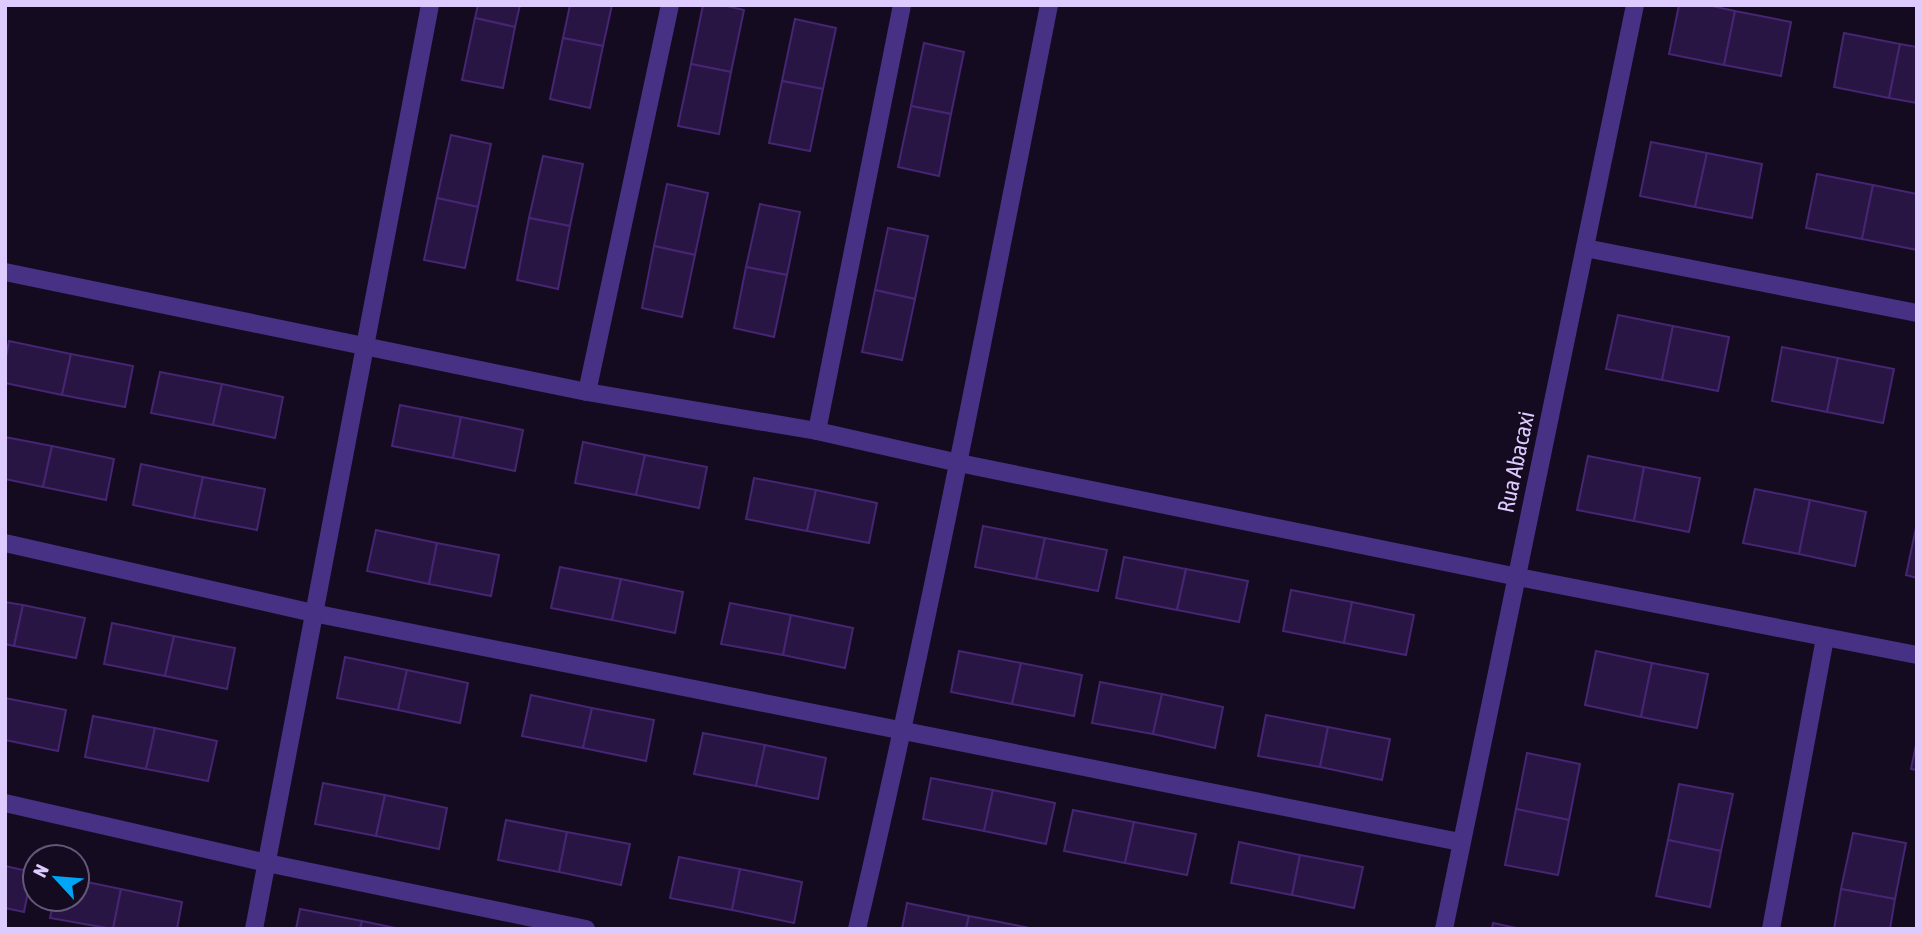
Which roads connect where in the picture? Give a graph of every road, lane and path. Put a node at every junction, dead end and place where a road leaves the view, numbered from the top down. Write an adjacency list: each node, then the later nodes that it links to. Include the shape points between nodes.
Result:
1 (430, 5): 9 (street)
2 (670, 5): 10 (street)
3 (902, 5): 11 (street)
4 (1049, 5): 12 (street)
5 (1635, 5): 6 (street, Rua Abacaxi)
6 (1585, 248): 8 (street); 14 (street, Rua Abacaxi)
7 (5, 272): 9 (street)
8 (1917, 313)
9 (367, 347): 10 (street); 15 (street)
10 (587, 392): 11 (street)
11 (817, 431): 12 (street)
12 (959, 463): 14 (street); 18 (street)
13 (5, 543): 15 (street)
14 (1518, 577): 16 (street); 20 (street, Rua Abacaxi)
15 (313, 613): 18 (street); 21 (street)
16 (1825, 638): 17 (street); 26 (street)
17 (1917, 655)
18 (904, 731): 20 (street); 24 (street)
19 (5, 803): 21 (street)
20 (1461, 842): 25 (street, Rua Abacaxi)
21 (267, 863): 22 (street); 23 (street)
22 (254, 929)
23 (586, 929)
24 (857, 929)
25 (1444, 929)
26 (1771, 929)

